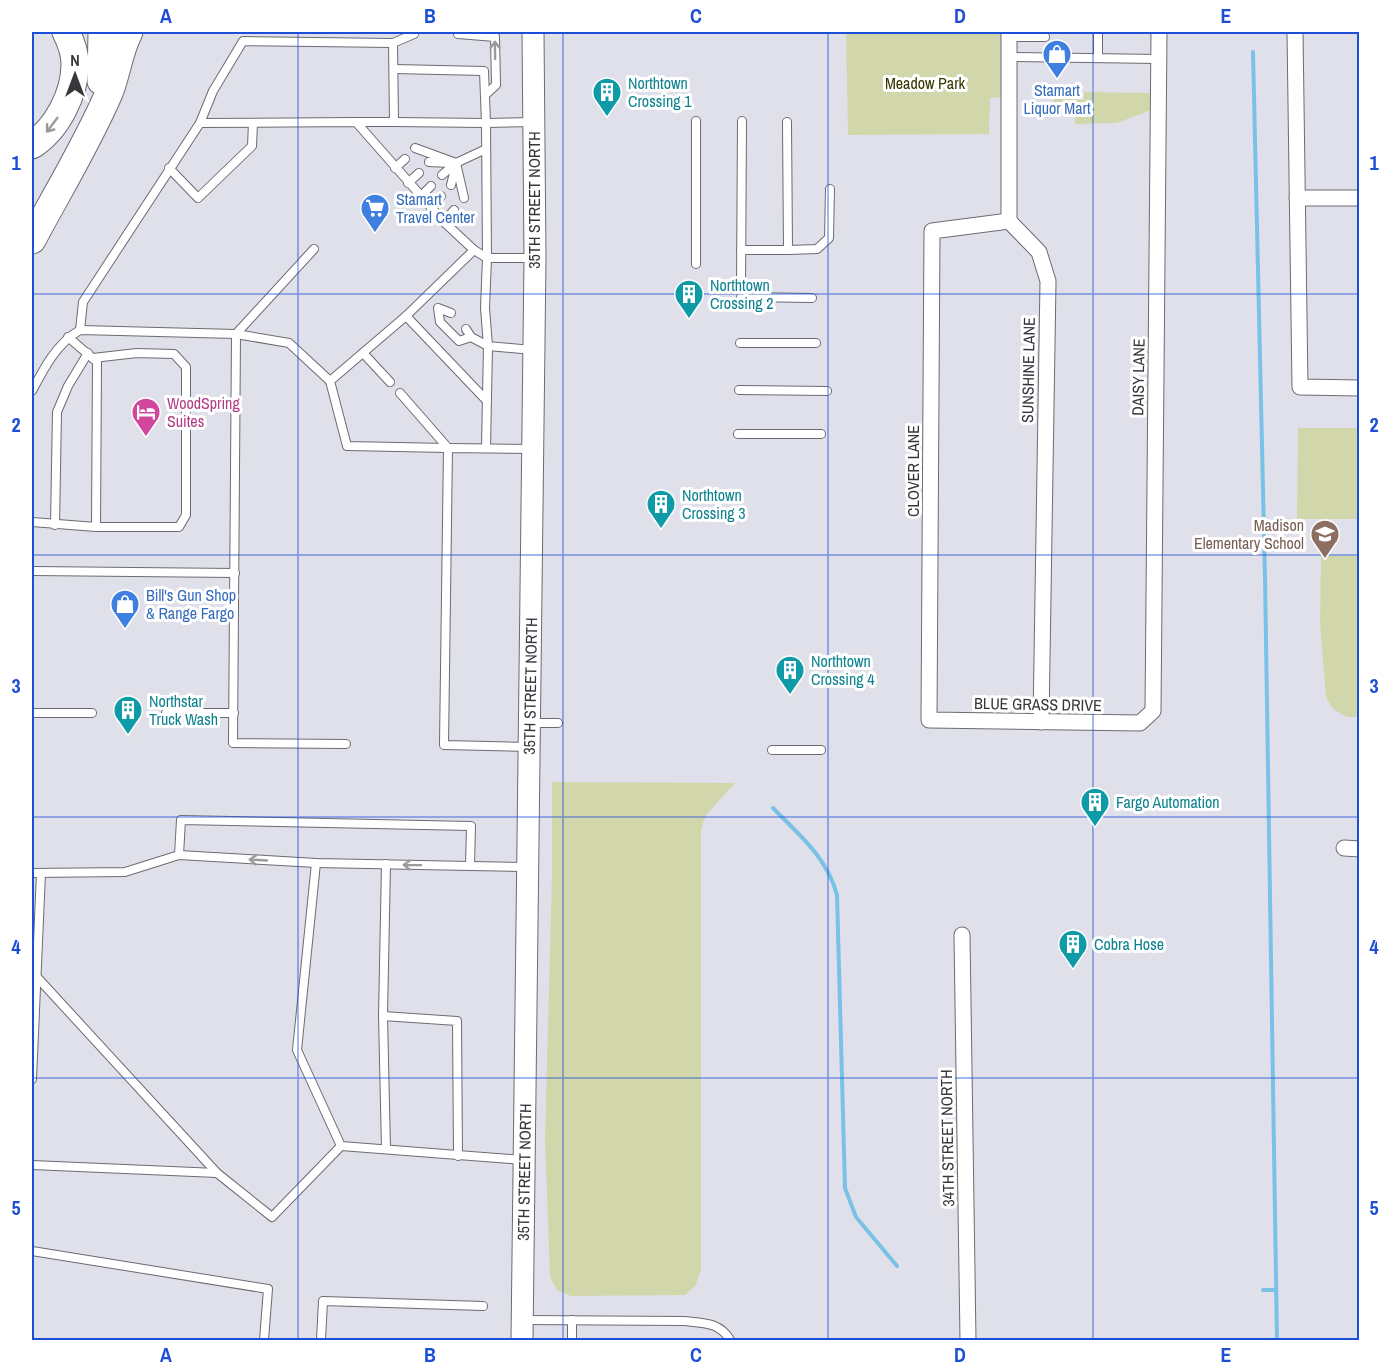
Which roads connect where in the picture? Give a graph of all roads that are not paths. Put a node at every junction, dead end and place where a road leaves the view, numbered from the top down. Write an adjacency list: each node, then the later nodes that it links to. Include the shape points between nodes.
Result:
1 (66, 32): 28 (highway, one-way to 28, via 75,64 72,85 52,126)
2 (102, 32): 27 (highway, via 100,91)
3 (129, 32): 27 (highway, via 110,90)
4 (533, 32): 22 (street, 35TH STREET NORTH)
5 (1159, 32): 15 (street, DAISY LANE)
6 (1295, 32): 45 (street)
7 (414, 34): 12 (lane)
8 (458, 34): 17 (lane, one-way to 8, via 496,85 495,37)
9 (1010, 34): 11 (lane); 13 (street)
10 (1095, 35): 14 (lane)
11 (1045, 37)
12 (393, 43): 16 (lane); 24 (lane, via 243,41 213,91)
13 (1009, 57): 14 (lane); 49 (street)
14 (1098, 58): 15 (lane)
15 (1159, 58): 98 (street, DAISY LANE, via 1153,711)
16 (394, 69): 17 (lane, via 484,71); 21 (lane)
17 (485, 95): 26 (lane)
18 (696, 121): 58 (lane)
19 (742, 121): 54 (lane)
20 (356, 122): 21 (lane); 25 (lane); 35 (lane)
21 (394, 122): 26 (lane)
22 (534, 122): 26 (lane); 57 (street, 35TH STREET NORTH)
23 (787, 122): 55 (lane)
24 (200, 123): 25 (lane); 34 (lane)
25 (253, 123): 34 (lane, via 252,146 198,198)
26 (486, 123): 30 (lane)
27 (86, 140): 51 (highway)
28 (32, 146)
29 (416, 148): 33 (lane)
30 (486, 149): 33 (lane); 56 (lane)
31 (405, 159): 35 (lane)
32 (429, 162): 33 (lane)
33 (456, 163): 37 (lane); 39 (lane); 44 (lane)
34 (169, 168): 65 (lane, via 82,302)
35 (395, 168): 38 (lane)
36 (419, 173): 38 (lane)
37 (442, 175)
38 (408, 183): 42 (lane)
39 (451, 184)
40 (431, 186): 42 (lane)
41 (830, 189): 55 (lane, via 829,238 817,249)
42 (421, 196): 47 (lane)
43 (441, 196): 47 (lane)
44 (464, 198)
45 (1297, 198): 46 (street); 77 (street, via 1300,387)
46 (1359, 198)
47 (431, 208): 50 (lane)
48 (454, 210): 50 (lane)
49 (1009, 221): 97 (street, CLOVER LANE, via 932,231); 99 (street, SUNSHINE LANE, via 1039,252 1048,281)
50 (444, 222): 53 (lane)
51 (32, 240)
52 (314, 249): 66 (lane)
53 (474, 250): 56 (lane); 59 (lane)
54 (741, 250): 55 (lane); 60 (lane, via 741,293)
55 (788, 250)
56 (487, 258): 57 (lane); 71 (lane)
57 (535, 258): 72 (street, 35TH STREET NORTH)
58 (696, 264)
59 (427, 296): 61 (lane); 63 (lane)
60 (812, 298)
61 (438, 308): 62 (lane); 68 (lane, via 440,322 459,341)
62 (451, 313)
63 (406, 316): 73 (lane); 82 (lane)
64 (466, 329): 68 (lane)
65 (80, 330): 66 (lane); 67 (lane)
66 (236, 334): 75 (lane, via 289,343); 92 (lane)
67 (68, 337): 74 (lane); 79 (lane, via 44,367)
68 (471, 337): 71 (lane)
69 (740, 343): 70 (lane)
70 (816, 343)
71 (488, 346): 72 (lane); 82 (lane)
72 (533, 350): 87 (street, 35TH STREET NORTH)
73 (363, 353): 75 (lane); 76 (lane)
74 (91, 356): 89 (lane, via 68,386 57,412); 90 (lane, via 97,362); 90 (lane, via 174,354 186,367 183,521 179,527)
75 (330, 381): 85 (lane, via 347,446)
76 (390, 382)
77 (1359, 388)
78 (739, 390): 80 (lane)
79 (32, 391)
80 (827, 391)
81 (400, 393): 85 (lane)
82 (487, 401): 86 (lane)
83 (738, 434): 84 (lane)
84 (821, 434)
85 (448, 448): 86 (lane); 103 (lane, via 444,745)
86 (486, 448): 87 (lane)
87 (532, 449): 100 (street, 35TH STREET NORTH)
88 (32, 522): 89 (lane)
89 (55, 525): 90 (lane)
90 (96, 527)
91 (32, 571): 92 (lane)
92 (235, 573): 96 (lane)
93 (32, 713): 94 (lane)
94 (92, 713)
95 (166, 713): 96 (lane)
96 (234, 713): 102 (lane, via 233,743)
97 (929, 720): 99 (street, BLUE GRASS DRIVE)
98 (1144, 720): 99 (street, BLUE GRASS DRIVE)
99 (1041, 722)
100 (530, 723): 101 (lane); 103 (street, 35TH STREET NORTH)
101 (558, 723)
102 (346, 744)
103 (529, 747): 110 (street, 35TH STREET NORTH)
104 (772, 750): 105 (lane)
105 (821, 750)
106 (179, 855): 107 (lane, one-way to 106); 109 (lane, via 181,820 471,826); 112 (lane, via 125,872)
107 (316, 863): 108 (lane); 117 (lane, via 297,1050)
108 (386, 864): 109 (lane, one-way to 108); 115 (lane)
109 (470, 866): 110 (lane)
110 (527, 867): 120 (street, 35TH STREET NORTH)
111 (32, 873): 112 (lane)
112 (41, 873): 114 (lane)
113 (962, 935): 132 (street, 34TH STREET NORTH)
114 (35, 975): 116 (lane); 122 (lane)
115 (383, 1016): 118 (lane); 119 (lane, via 457,1021)
116 (32, 1079)
117 (340, 1146): 118 (lane); 122 (lane, via 273,1217)
118 (386, 1149): 119 (lane)
119 (458, 1156): 120 (lane)
120 (524, 1160): 127 (street, 35TH STREET NORTH)
121 (32, 1165): 122 (lane)
122 (217, 1173)
123 (32, 1251): 124 (lane); 128 (lane, via 268,1289)
124 (32, 1260)
125 (483, 1306): 129 (lane, via 323,1301)
126 (572, 1320): 127 (lane); 130 (lane); 131 (lane, via 708,1323 725,1331)
127 (522, 1330)
128 (264, 1341)
129 (321, 1341)
130 (572, 1341)
131 (730, 1341)
132 (969, 1341)

